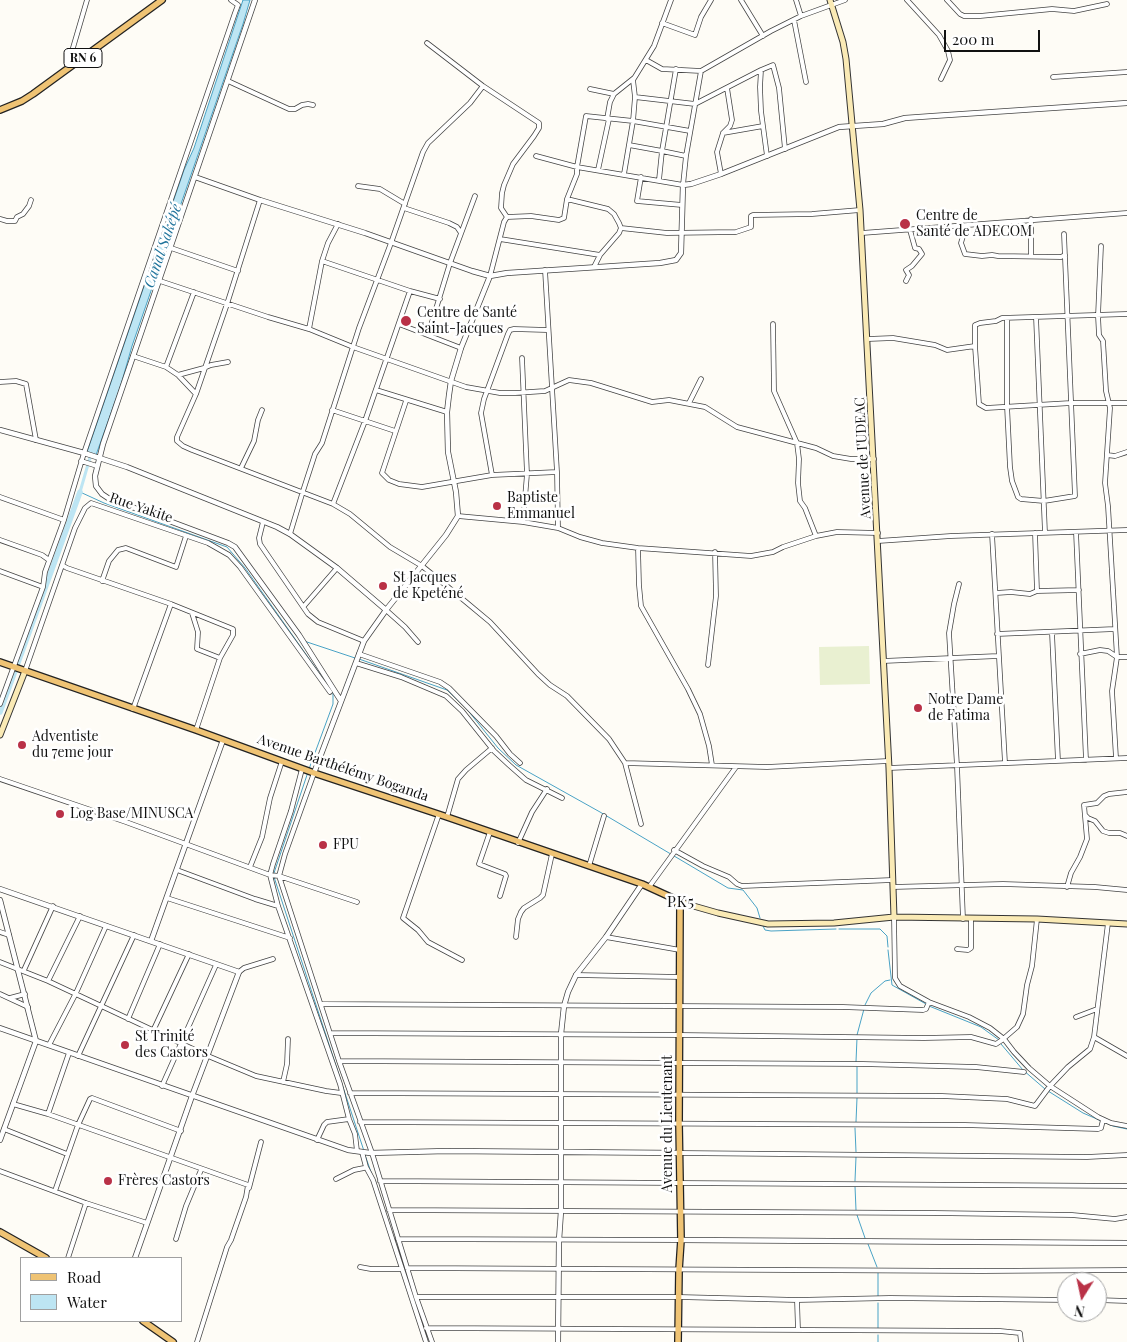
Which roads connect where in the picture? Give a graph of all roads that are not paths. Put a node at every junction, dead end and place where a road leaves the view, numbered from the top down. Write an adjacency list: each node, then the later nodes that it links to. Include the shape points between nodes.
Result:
1 (86, 0): 20 (street)
2 (162, 0): 20 (main road, RN 6)
3 (231, 0): 146 (street, via 238,5)
4 (255, 0): 28 (street)
5 (671, 0): 16 (street)
6 (711, 0): 16 (street, via 695,35)
7 (741, 0): 17 (street)
8 (795, 0): 14 (street)
9 (845, 0): 12 (street)
10 (907, 0): 27 (street, via 939,35 948,51 950,60)
11 (947, 0): 13 (street, via 964,16 1052,9 1074,11)
12 (831, 2): 14 (street); 42 (main road, Avenue de I'UDEAC, via 846,59)
13 (1107, 4)
14 (801, 16): 15 (street)
15 (794, 20): 17 (street); 29 (street)
16 (662, 22): 19 (street)
17 (763, 36): 23 (street)
18 (426, 43): 30 (street)
19 (646, 60): 21 (street, via 662,69); 26 (street)
20 (70, 67): 39 (main road, RN 6, via 22,101)
21 (676, 69): 23 (street); 35 (street)
22 (761, 70): 31 (street); 44 (street); 48 (street, via 771,65 775,67)
23 (701, 71): 36 (street)
24 (1127, 72): 25 (street)
25 (1053, 77)
26 (634, 78): 33 (street); 34 (street)
27 (941, 78)
28 (228, 81): 38 (street, via 289,109); 57 (street)
29 (806, 82)
30 (483, 86): 67 (street, via 428,143); 70 (street, via 539,125 513,164 504,185 501,208)
31 (726, 88): 36 (street); 46 (street, via 732,120)
32 (590, 89): 33 (street)
33 (614, 94): 40 (street)
34 (635, 97): 35 (street); 41 (street)
35 (670, 102): 36 (street); 43 (street)
36 (695, 104): 45 (street)
37 (1127, 104): 42 (street, via 905,118 883,124)
38 (313, 105)
39 (0, 110)
40 (608, 119): 41 (street); 53 (street, via 586,116); 54 (street)
41 (634, 121): 43 (street); 47 (street)
42 (853, 125): 48 (street, via 839,127); 68 (main road, Avenue de I'UDEAC)
43 (665, 126): 45 (street); 49 (street)
44 (763, 126): 46 (street); 52 (street)
45 (690, 131): 51 (street)
46 (723, 133): 56 (street, via 718,152)
47 (628, 144): 49 (street); 55 (street)
48 (785, 149): 52 (street)
49 (662, 152): 51 (street); 59 (street)
50 (536, 156): 53 (street)
51 (686, 156): 60 (street)
52 (767, 156): 56 (street)
53 (577, 167): 54 (street); 63 (street)
54 (598, 170): 55 (street)
55 (624, 174): 58 (street)
56 (721, 174): 60 (street)
57 (195, 177): 65 (street); 84 (street)
58 (641, 177): 59 (street); 66 (street, via 637,201)
59 (659, 180): 60 (street)
60 (683, 185): 66 (street)
61 (358, 186): 67 (street, via 380,189)
62 (475, 196): 78 (street)
63 (567, 198): 70 (street, via 562,220); 75 (street, via 608,209)
64 (30, 200): 71 (street, via 26,210 15,221)
65 (260, 200): 73 (street); 92 (street)
66 (682, 205): 77 (street)
67 (404, 206): 78 (street, via 449,223); 82 (street)
68 (860, 210): 77 (street, via 753,215 750,229); 79 (main road, Avenue de I'UDEAC)
69 (1127, 213): 72 (street)
70 (507, 217): 81 (street)
71 (0, 219)
72 (1031, 219): 74 (street); 87 (street)
73 (338, 224): 82 (street); 88 (street)
74 (963, 226): 76 (street); 87 (street, via 961,243 965,254)
75 (621, 228): 77 (street); 85 (street)
76 (910, 230): 79 (street); 96 (street, via 915,248 922,254 906,270 909,276)
77 (682, 232): 90 (street, via 681,253 676,260)
78 (460, 233): 89 (street)
79 (862, 233): 111 (main road, Avenue de I'UDEAC)
80 (1064, 234): 86 (street)
81 (500, 239): 85 (street); 93 (street)
82 (391, 243): 89 (street); 95 (street)
83 (1101, 246): 103 (street)
84 (171, 248): 92 (street); 94 (street)
85 (600, 255): 90 (street)
86 (1065, 255): 87 (street); 102 (street)
87 (1032, 256)
88 (322, 260): 95 (street); 108 (street)
89 (450, 264): 93 (street); 99 (street)
90 (594, 267): 91 (street)
91 (545, 270): 93 (street); 109 (street)
92 (238, 271): 100 (street)
93 (490, 276): 114 (street)
94 (160, 280): 97 (street); 115 (street)
95 (377, 280): 98 (street); 113 (street)
96 (906, 281)
97 (194, 292): 100 (street); 119 (street)
98 (410, 292): 99 (street); 106 (street)
99 (440, 299): 110 (street)
100 (227, 304): 108 (street); 120 (street)
101 (1127, 314): 103 (street)
102 (1068, 315): 103 (street); 104 (street); 132 (street)
103 (1098, 316): 133 (street)
104 (1036, 317): 105 (street); 135 (street)
105 (1007, 318): 112 (street, via 975,325); 136 (street)
106 (399, 324): 110 (street); 117 (street)
107 (773, 324): 144 (street, via 774,391)
108 (309, 329): 113 (street)
109 (547, 330): 125 (street); 127 (street, via 510,330)
110 (428, 335): 114 (street)
111 (868, 339): 112 (street, via 893,338 947,350); 149 (main road, Avenue de I'UDEAC)
112 (975, 346): 136 (street, via 980,404 986,408)
113 (353, 347): 117 (street); 138 (street)
114 (461, 348): 123 (street)
115 (134, 356): 119 (street); 148 (street)
116 (522, 358): 128 (street)
117 (387, 359): 123 (street); 126 (street)
118 (228, 362): 120 (street)
119 (166, 367): 121 (street)
120 (204, 368): 121 (street); 129 (street)
121 (178, 375): 129 (street)
122 (701, 380): 131 (street)
123 (451, 381): 127 (street); 139 (street)
124 (0, 382): 143 (street, via 26,384)
125 (552, 388): 128 (street); 131 (street, via 572,380 652,402); 153 (street)
126 (376, 390): 130 (street); 140 (street)
127 (488, 391): 128 (street); 155 (street, via 481,414)
128 (524, 392): 154 (street)
129 (196, 394): 152 (street, via 177,441)
130 (406, 401): 139 (street); 142 (street)
131 (689, 403): 144 (street, via 705,407 737,427)
132 (1071, 403): 133 (street); 135 (street); 159 (street, via 1075,496)
133 (1109, 403): 134 (street); 147 (street)
134 (1127, 403)
135 (1040, 405): 136 (street); 159 (street)
136 (1007, 406): 159 (street, via 1011,476 1018,497)
137 (262, 410): 152 (street, via 254,441)
138 (332, 410): 140 (street); 157 (street)
139 (447, 412): 156 (street)
140 (365, 421): 142 (street); 160 (street)
141 (0, 430): 143 (street)
142 (395, 431): 156 (street, via 382,473 385,477 412,487)
143 (36, 440): 146 (street)
144 (797, 443): 149 (street, via 833,456); 175 (street, via 800,501)
145 (1127, 452): 147 (street)
146 (84, 453): 148 (street); 150 (street)
147 (1107, 455): 166 (street, via 1105,484)
148 (100, 458): 151 (street); 163 (street)
149 (874, 459): 169 (main road, Avenue de I'UDEAC)
150 (81, 461): 151 (street); 162 (street)
151 (97, 466): 215 (street, via 96,486 108,498 235,547 299,635)
152 (241, 468): 157 (street)
153 (557, 472): 154 (street); 165 (street)
154 (527, 474): 155 (street); 164 (street)
155 (492, 475): 156 (street)
156 (453, 482): 161 (street)
157 (303, 491): 160 (street); 172 (street)
158 (0, 497): 162 (street)
159 (1044, 501): 171 (street)
160 (334, 504): 182 (street, via 390,547)
161 (458, 516): 164 (street); 182 (street)
162 (64, 520): 180 (street)
163 (263, 522): 172 (street); 192 (street, via 260,544)
164 (523, 522): 165 (street)
165 (558, 528): 178 (street, via 602,543)
166 (1109, 530): 167 (street); 168 (street); 195 (street)
167 (1127, 530)
168 (1076, 532): 171 (street); 188 (street)
169 (878, 533): 175 (street, via 837,532); 177 (main road, Avenue de I'UDEAC)
170 (1035, 533): 171 (street); 173 (street); 189 (street)
171 (1045, 533)
172 (290, 534): 183 (street)
173 (992, 534): 177 (street); 190 (street)
174 (186, 536): 181 (street, Rue Yakite, via 91,503 75,528); 185 (street, via 176,566 126,548 118,550 109,561); 214 (street, Rue Yakite, via 229,554)
175 (816, 536): 179 (street, via 763,555)
176 (0, 540): 180 (street)
177 (878, 541): 208 (main road, Avenue de I'UDEAC)
178 (638, 548): 179 (street); 233 (street, via 641,606 700,714)
179 (715, 552): 211 (street, via 716,596)
180 (49, 560): 187 (street)
181 (62, 564): 185 (street); 213 (street, Rue Yakite)
182 (422, 566): 193 (street); 232 (street, via 490,622 538,674 571,700 609,739)
183 (336, 568): 192 (street); 193 (street)
184 (0, 571): 187 (street)
185 (102, 580): 191 (street)
186 (959, 584): 207 (street, via 949,633)
187 (43, 586): 212 (street)
188 (1079, 590): 189 (street); 196 (street)
189 (1037, 591): 190 (street, via 1030,594)
190 (996, 593): 198 (street)
191 (171, 604): 194 (street); 217 (street)
192 (304, 606): 199 (street, via 312,619)
193 (386, 610): 199 (street); 200 (street)
194 (192, 613): 206 (street, via 198,632 197,649); 206 (street, via 234,628)
195 (1115, 630): 196 (street); 204 (street)
196 (1079, 631): 197 (street); 201 (street)
197 (1052, 633): 198 (street); 228 (street)
198 (997, 634): 203 (street)
199 (364, 641): 202 (street)
200 (418, 642)
201 (1080, 654): 204 (street, via 1100,650); 226 (street)
202 (359, 655): 210 (street); 222 (street, via 440,682 467,705)
203 (998, 656): 207 (street); 231 (street)
204 (1117, 657): 205 (street); 224 (street, via 1112,691)
205 (1127, 657)
206 (220, 658): 218 (street)
207 (951, 659): 208 (street); 234 (street)
208 (883, 661): 229 (main road, Avenue de I'UDEAC)
209 (0, 662): 212 (main road, Avenue Barthélémy Boganda)
210 (357, 662): 215 (street); 221 (street, via 446,696)
211 (708, 665)
212 (14, 667): 213 (main road, Avenue Barthélémy Boganda); 216 (street)
213 (23, 670): 217 (main road, Avenue Barthélémy Boganda); 219 (main road, Rue Yakite)
214 (330, 692)
215 (341, 701): 237 (street)
216 (0, 704)
217 (132, 709): 218 (main road, Avenue Barthélémy Boganda)
218 (196, 730): 220 (main road, Avenue Barthélémy Boganda)
219 (0, 735)
220 (223, 740): 227 (main road, Avenue Barthélémy Boganda); 250 (street)
221 (492, 748): 223 (street); 245 (street, via 458,780)
222 (508, 751): 223 (street); 230 (street)
223 (501, 758): 239 (street, via 526,780)
224 (1116, 758): 225 (street); 226 (street)
225 (1127, 758)
226 (1086, 760): 228 (street)
227 (282, 761): 237 (main road, Avenue Barthélémy Boganda); 254 (street, via 262,837)
228 (1058, 761): 231 (street)
229 (888, 762): 235 (street); 236 (main road, Avenue de I'UDEAC)
230 (520, 763)
231 (1005, 763): 234 (street)
232 (625, 764): 233 (street); 246 (street)
233 (712, 765): 235 (street)
234 (957, 766): 236 (street); 260 (street)
235 (736, 767): 251 (street)
236 (889, 768): 258 (main road, Avenue de I'UDEAC)
237 (308, 771): 242 (main road, Avenue Barthélémy Boganda); 256 (street); 257 (street)
238 (0, 779): 250 (street)
239 (547, 789): 241 (street); 249 (street)
240 (1127, 792): 243 (street, via 1109,794 1097,803 1084,805)
241 (562, 798)
242 (439, 814): 245 (main road, Avenue Barthélémy Boganda); 293 (street, via 403,918 428,942)
243 (1085, 815): 248 (street, via 1103,830); 262 (street, via 1085,848)
244 (604, 816): 253 (street)
245 (447, 817): 247 (main road, Avenue Barthélémy Boganda)
246 (641, 824)
247 (490, 832): 249 (main road, Avenue Barthélémy Boganda); 266 (street, via 479,864 505,874)
248 (1127, 836)
249 (518, 842): 252 (main road, Avenue Barthélémy Boganda)
250 (186, 844): 254 (street); 255 (street)
251 (674, 851): 258 (street, via 729,876 742,886); 261 (street)
252 (552, 854): 253 (main road, Avenue Barthélémy Boganda); 285 (street, via 543,895 521,912)
253 (590, 866): 259 (main road, Avenue Barthélémy Boganda)
254 (250, 867): 256 (street)
255 (177, 870): 267 (street); 272 (street)
256 (270, 875): 257 (street); 272 (street)
257 (278, 876): 269 (street); 305 (street)
258 (892, 880): 263 (main road, Avenue de I'UDEAC)
259 (642, 884): 261 (main road, Avenue Barthélémy Boganda); 284 (street)
260 (962, 885): 262 (street); 263 (street); 275 (street)
261 (649, 887): 270 (main road, Avenue Barthélémy Boganda)
262 (1067, 887): 265 (street)
263 (893, 888): 274 (main road, Avenue de I'UDEAC)
264 (0, 889): 271 (street)
265 (1127, 890)
266 (500, 896)
267 (168, 898): 286 (street); 287 (street)
268 (0, 900): 282 (street)
269 (357, 902)
270 (680, 903): 274 (main road, via 768,924 834,923); 290 (main road, Avenue du Lieutenant)
271 (53, 906): 273 (street); 296 (street)
272 (278, 906): 286 (street)
273 (80, 916): 280 (street); 300 (street)
274 (894, 917): 275 (main road); 306 (street, via 897,983)
275 (963, 919): 276 (main road)
276 (971, 919): 277 (main road); 289 (street, via 971,948)
277 (1037, 919): 278 (main road); 322 (street, via 1023,1014 1017,1027)
278 (1108, 923): 279 (main road); 311 (street)
279 (1127, 924)
280 (106, 926): 283 (street); 301 (street)
281 (0, 932): 282 (street)
282 (9, 935): 296 (street)
283 (134, 935): 287 (street); 307 (street)
284 (606, 936): 290 (street); 298 (street)
285 (516, 937)
286 (290, 938): 336 (street)
287 (151, 941): 288 (street)
288 (160, 944): 291 (street); 313 (street)
289 (957, 949)
290 (680, 950): 299 (main road, Avenue du Lieutenant)
291 (189, 954): 295 (street); 315 (street)
292 (273, 959): 297 (street)
293 (462, 960)
294 (0, 962): 296 (street)
295 (216, 965): 297 (street); 323 (street)
296 (21, 969): 300 (street); 303 (street)
297 (239, 972): 327 (street)
298 (576, 975): 299 (street); 308 (street)
299 (680, 977): 309 (main road, Avenue du Lieutenant)
300 (48, 981): 301 (street)
301 (76, 993): 307 (street); 324 (street)
302 (0, 994): 304 (street)
303 (25, 994): 304 (street); 310 (street)
304 (10, 998): 310 (street)
305 (322, 1004): 308 (street); 316 (street)
306 (928, 1004): 309 (street, via 923,1010); 322 (street, via 981,1023)
307 (101, 1005): 313 (street); 326 (street)
308 (564, 1006): 309 (street); 317 (street)
309 (680, 1006): 318 (main road, Avenue du Lieutenant)
310 (28, 1007): 321 (street)
311 (1097, 1009): 312 (street); 319 (street)
312 (1076, 1016)
313 (128, 1019): 315 (street)
314 (0, 1028): 321 (street)
315 (154, 1031): 323 (street)
316 (330, 1033): 317 (street); 329 (street)
317 (561, 1034): 318 (street); 330 (street)
318 (680, 1035): 322 (street, via 971,1037 996,1044); 331 (main road, Avenue du Lieutenant)
319 (1094, 1037): 328 (street); 335 (street, via 1088,1052)
320 (288, 1039): 333 (street)
321 (36, 1041): 324 (street); 341 (street)
322 (1002, 1041): 335 (street)
323 (182, 1043): 327 (street); 334 (street)
324 (49, 1045): 325 (street)
325 (69, 1052): 326 (street); 342 (street)
326 (78, 1056): 334 (street)
327 (208, 1056): 333 (street, via 256,1076); 340 (street)
328 (1127, 1056)
329 (339, 1061): 330 (street); 337 (street)
330 (561, 1063): 331 (street); 338 (street)
331 (680, 1064): 332 (street, via 976,1067); 339 (main road, Avenue du Lieutenant)
332 (1024, 1072)
333 (283, 1082): 336 (street)
334 (162, 1086): 340 (street)
335 (1050, 1086): 339 (street, via 1035,1106 1007,1098); 345 (street)
336 (341, 1093): 343 (street)
337 (350, 1093): 338 (street); 344 (street)
338 (561, 1093): 339 (street); 346 (street)
339 (679, 1095): 347 (main road, Avenue du Lieutenant)
340 (192, 1096): 351 (street); 353 (street)
341 (12, 1104): 342 (street); 350 (street)
342 (48, 1114): 348 (street)
343 (349, 1119): 353 (street, via 327,1122); 355 (street)
344 (360, 1122): 346 (street); 356 (street)
345 (1103, 1122): 347 (street, via 1098,1129); 349 (street)
346 (561, 1123): 347 (street); 357 (street)
347 (679, 1124): 358 (main road, Avenue du Lieutenant)
348 (78, 1125): 351 (street, via 92,1098); 359 (street); 361 (street)
349 (1127, 1126)
350 (4, 1129): 352 (street); 359 (street)
351 (181, 1131): 361 (street)
352 (0, 1140)
353 (317, 1140): 355 (street)
354 (261, 1142): 370 (street)
355 (359, 1152): 356 (street); 362 (street)
356 (371, 1153): 357 (street); 366 (street)
357 (561, 1153): 358 (street); 367 (street)
358 (680, 1153): 360 (street); 368 (main road, Avenue du Lieutenant)
359 (67, 1154): 371 (street)
360 (1127, 1155)
361 (171, 1159): 363 (street); 377 (street)
362 (366, 1167): 365 (street); 388 (street)
363 (201, 1170): 370 (street); 379 (street)
364 (0, 1171): 371 (street)
365 (336, 1179)
366 (380, 1181): 367 (street); 373 (street)
367 (561, 1182): 368 (street); 374 (street)
368 (680, 1182): 369 (street); 375 (main road, Avenue du Lieutenant)
369 (1127, 1186)
370 (249, 1188): 405 (street)
371 (55, 1191): 372 (street)
372 (86, 1203): 377 (street); 385 (street)
373 (389, 1210): 374 (street); 380 (street)
374 (561, 1211): 375 (street); 381 (street)
375 (680, 1211): 376 (street); 382 (main road, Avenue du Lieutenant)
376 (1127, 1217)
377 (148, 1223): 386 (street)
378 (0, 1232): 384 (main road)
379 (176, 1239)
380 (398, 1239): 381 (street); 388 (street)
381 (559, 1240): 382 (street); 389 (street)
382 (681, 1240): 383 (street); 390 (main road, Avenue du Lieutenant)
383 (1127, 1243)
384 (44, 1257)
385 (68, 1257)
386 (135, 1257)
387 (360, 1267): 388 (street)
388 (404, 1269): 389 (street); 394 (street); 406 (street)
389 (559, 1269): 390 (street); 392 (street)
390 (679, 1270): 391 (street); 393 (main road, Avenue du Lieutenant)
391 (1127, 1270)
392 (559, 1297): 393 (street); 394 (street); 401 (street)
393 (679, 1297): 395 (street); 402 (main road, Avenue du Lieutenant)
394 (416, 1298): 400 (street)
395 (797, 1300): 396 (street); 403 (street)
396 (1057, 1300)
397 (1107, 1300): 398 (street)
398 (1127, 1301)
399 (144, 1322): 404 (main road)
400 (426, 1328): 401 (street); 407 (street)
401 (559, 1329): 402 (street); 408 (street)
402 (678, 1329): 403 (street); 409 (main road, Avenue du Lieutenant)
403 (798, 1330): 410 (street, via 1000,1331 1020,1333)
404 (172, 1342)
405 (197, 1342)
406 (426, 1342)
407 (432, 1342)
408 (558, 1342)
409 (678, 1342)
410 (1022, 1342)

